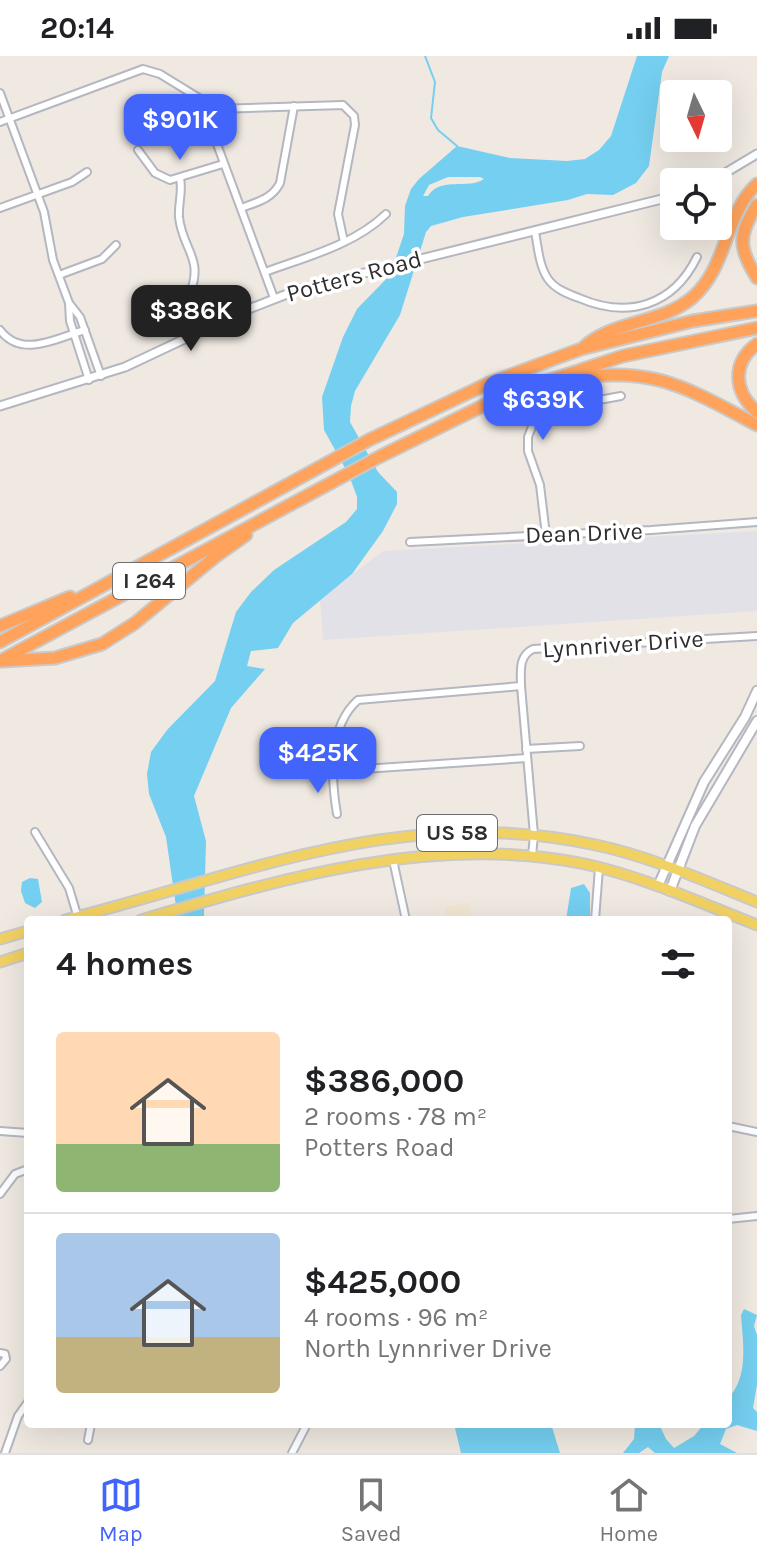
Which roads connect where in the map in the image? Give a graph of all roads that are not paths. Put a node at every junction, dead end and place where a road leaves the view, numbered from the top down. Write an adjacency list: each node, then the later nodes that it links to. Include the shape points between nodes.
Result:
1 (0, 93): 4 (street)
2 (294, 106): 3 (street); 17 (street, via 277,191); 20 (street, via 337,104 354,116 338,214)
3 (217, 109): 4 (street, via 143,69); 8 (street, via 211,128)
4 (9, 118): 5 (street); 13 (street)
5 (0, 122)
6 (138, 150): 11 (street, via 161,177)
7 (757, 154): 9 (street)
8 (223, 164): 11 (street); 17 (street)
9 (732, 169)
10 (87, 172): 13 (street)
11 (180, 178): 26 (street, via 178,214 196,267)
12 (757, 184): 35 (highway, via 741,200 721,255 695,295 665,313 596,337)
13 (37, 195): 16 (street); 24 (street)
14 (660, 200): 19 (street, Potters Road)
15 (757, 205): 25 (highway, via 742,243)
16 (0, 208)
17 (241, 208): 23 (street)
18 (386, 214): 20 (street)
19 (535, 232): 22 (street, via 549,281 615,309 647,305 667,294); 27 (street, Potters Road)
20 (344, 242): 23 (street)
21 (116, 245): 24 (street, via 102,259)
22 (697, 257)
23 (265, 272): 27 (street)
24 (59, 275): 28 (street)
25 (757, 278)
26 (190, 293)
27 (274, 298): 36 (street, Potters Road)
28 (69, 303): 32 (street); 33 (street)
29 (757, 311): 35 (highway, I 264)
30 (757, 328): 38 (highway, I 264, via 623,356)
31 (0, 330): 33 (street, via 12,343 28,346)
32 (85, 330): 33 (street); 36 (street)
33 (74, 333): 37 (street)
34 (757, 344): 41 (highway, via 737,376 745,399)
35 (581, 349): 47 (highway, I 264, via 489,383 369,440)
36 (101, 376): 37 (street, Potters Road)
37 (89, 380): 40 (street, Potters Road)
38 (524, 388): 42 (highway, via 631,373 672,383); 43 (highway, I 264, via 444,423)
39 (621, 396): 45 (street, via 549,409 535,419 528,451 540,485)
40 (0, 406)
41 (757, 412)
42 (757, 425)
43 (286, 507): 51 (highway, I 264); 51 (highway, via 102,644 55,658)
44 (757, 522): 45 (street, Dean Drive)
45 (546, 535): 46 (street, Dean Drive)
46 (410, 542)
47 (104, 585): 48 (highway); 50 (highway, I 264)
48 (0, 626)
49 (757, 636): 52 (street, Lynnriver Drive, via 533,649 522,660)
50 (0, 642)
51 (0, 661)
52 (521, 686): 56 (street); 58 (street, Lynnriver Drive, via 358,700 344,716)
53 (757, 691): 64 (main road, via 704,782)
54 (757, 721): 66 (main road, via 695,826)
55 (580, 746): 56 (street)
56 (526, 749): 57 (street)
57 (527, 758): 58 (street); 61 (street)
58 (333, 771): 59 (street, Lynnriver Drive)
59 (337, 814)
60 (35, 832): 70 (street, via 69,888)
61 (534, 835): 62 (street); 64 (main road, US 58, via 596,845); 71 (main road, US 58, via 449,833 366,841 283,858)
62 (532, 856): 63 (main road, US 58); 65 (main road, US 58)
63 (393, 860): 72 (main road, US 58, via 326,870); 73 (street)
64 (665, 866): 66 (main road, US 58); 67 (main road)
65 (599, 868): 67 (main road, US 58); 74 (street)
66 (677, 871): 68 (main road); 69 (main road, US 58)
67 (658, 886): 68 (main road, US 58)
68 (670, 891): 75 (main road, US 58)
69 (757, 902)
70 (77, 916)
71 (84, 916)
72 (154, 916)
73 (405, 916)
74 (595, 916)
75 (722, 916)
76 (732, 920): 77 (main road, US 58)
77 (757, 925)
78 (24, 932): 79 (main road)
79 (0, 939)
80 (24, 954): 81 (main road)
81 (0, 962)
82 (732, 1127): 84 (street)
83 (0, 1131): 85 (street)
84 (757, 1132)
85 (24, 1133)
86 (24, 1171): 87 (street)
87 (0, 1194)
88 (757, 1216): 89 (street)
89 (732, 1219)
90 (0, 1353): 91 (street, via 6,1359)
91 (0, 1366)
92 (24, 1408): 97 (street)
93 (90, 1428): 95 (street)
94 (305, 1428): 96 (street)
95 (88, 1440)
96 (293, 1452)
97 (5, 1453)

